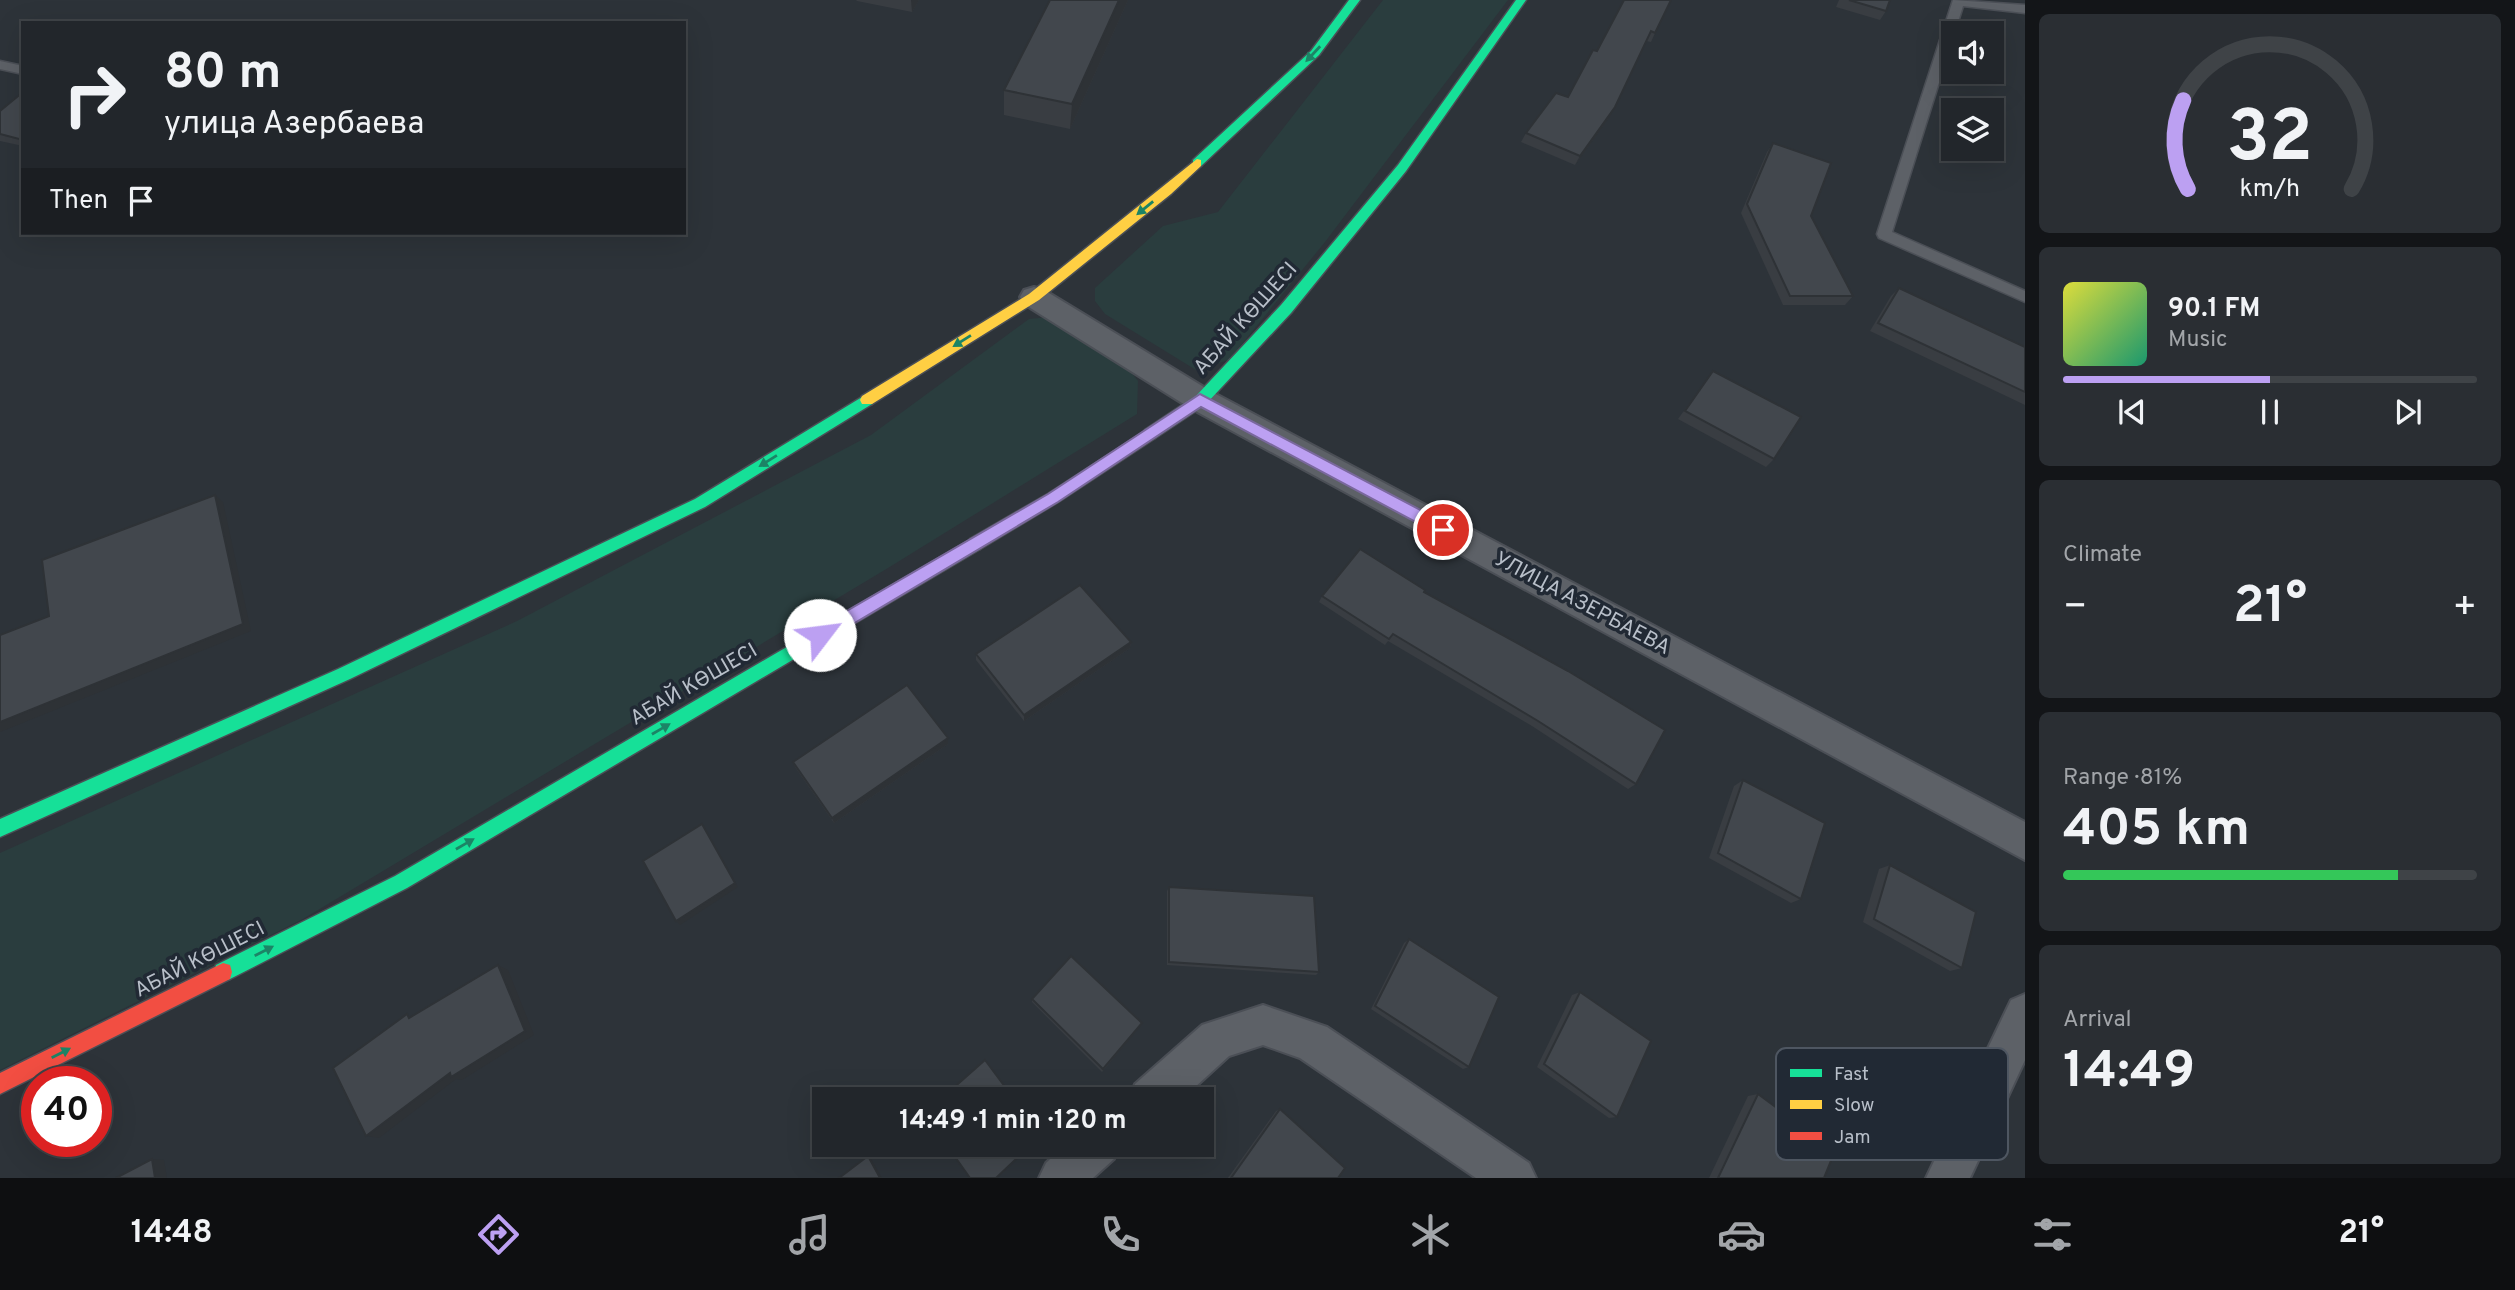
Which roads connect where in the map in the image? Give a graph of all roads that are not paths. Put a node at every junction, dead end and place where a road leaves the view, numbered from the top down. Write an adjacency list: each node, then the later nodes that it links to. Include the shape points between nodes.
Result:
1 (1355, 0): 6 (street, one-way to 6, via 1315,53 1167,191)
2 (1521, 0): 8 (street, АБАЙ КӨШЕСІ, via 1402,168 1286,309)
3 (2025, 9): 7 (lane, via 1958,2 1884,234)
4 (0, 65): 5 (lane)
5 (21, 70)
6 (1034, 297): 8 (street, УЛИЦА АЗЕРБАЕВА); 9 (street, one-way to 9, via 700,503 344,674)
7 (2025, 297)
8 (1200, 400): 10 (street, УЛИЦА АЗЕРБАЕВА); 13 (street, АБАЙ КӨШЕСІ, one-way to 8, via 401,882 1053,498)
9 (0, 828)
10 (2025, 842)
11 (2025, 1014): 12 (street)
12 (2008, 1050)
13 (0, 1084)
14 (1164, 1087): 18 (street, via 1217,1040 1263,1025 1312,1042)
15 (1083, 1157): 17 (street)
16 (1956, 1160): 19 (street)
17 (1060, 1178)
18 (1514, 1178)
19 (1948, 1178)

